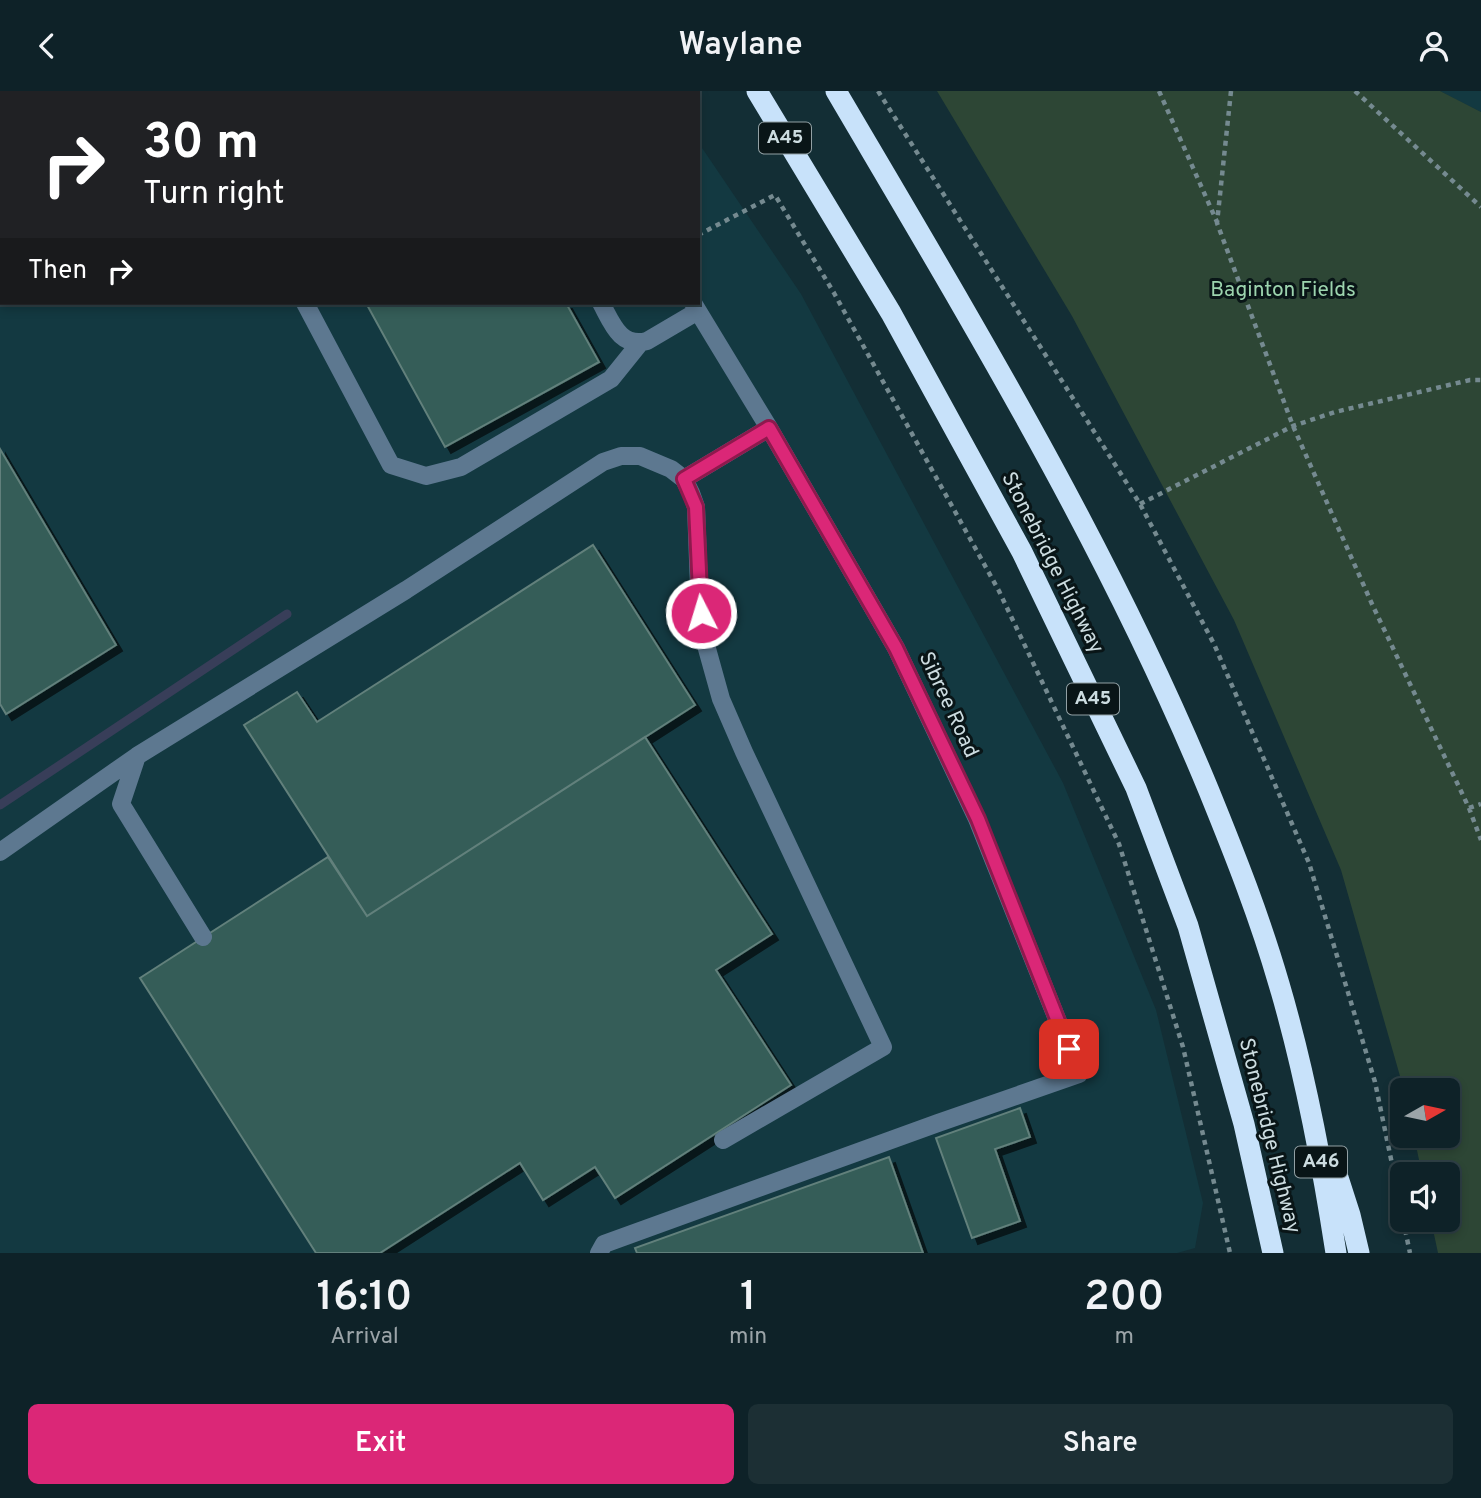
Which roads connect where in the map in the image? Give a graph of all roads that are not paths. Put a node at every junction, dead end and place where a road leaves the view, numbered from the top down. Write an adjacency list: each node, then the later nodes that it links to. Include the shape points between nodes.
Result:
1 (757, 91): 15 (highway, Stonebridge Highway / A45, via 891,313 1022,552 1136,788 1188,926 1244,1124)
2 (836, 91): 12 (highway, Stonebridge Highway, via 990,353 1172,702 1244,877)
3 (306, 305): 6 (lane, via 391,465 426,477 461,467 611,379)
4 (602, 305): 6 (lane, via 618,334)
5 (695, 307): 6 (lane); 7 (lane, Sibree Road)
6 (640, 343)
7 (769, 428): 8 (lane); 14 (lane, Sibree Road, via 902,660 978,819 1079,1074 604,1244)
8 (684, 479): 9 (lane, via 671,468 640,456 621,456 603,463); 13 (lane, via 696,507 704,639 721,699 883,1047)
9 (137, 756): 10 (lane); 11 (lane, via 121,804)
10 (0, 852)
11 (203, 937)
12 (1302, 1071): 16 (highway, Stonebridge Highway / A46); 17 (highway)
13 (723, 1140)
14 (599, 1253)
15 (1273, 1253)
16 (1336, 1253)
17 (1360, 1253)

